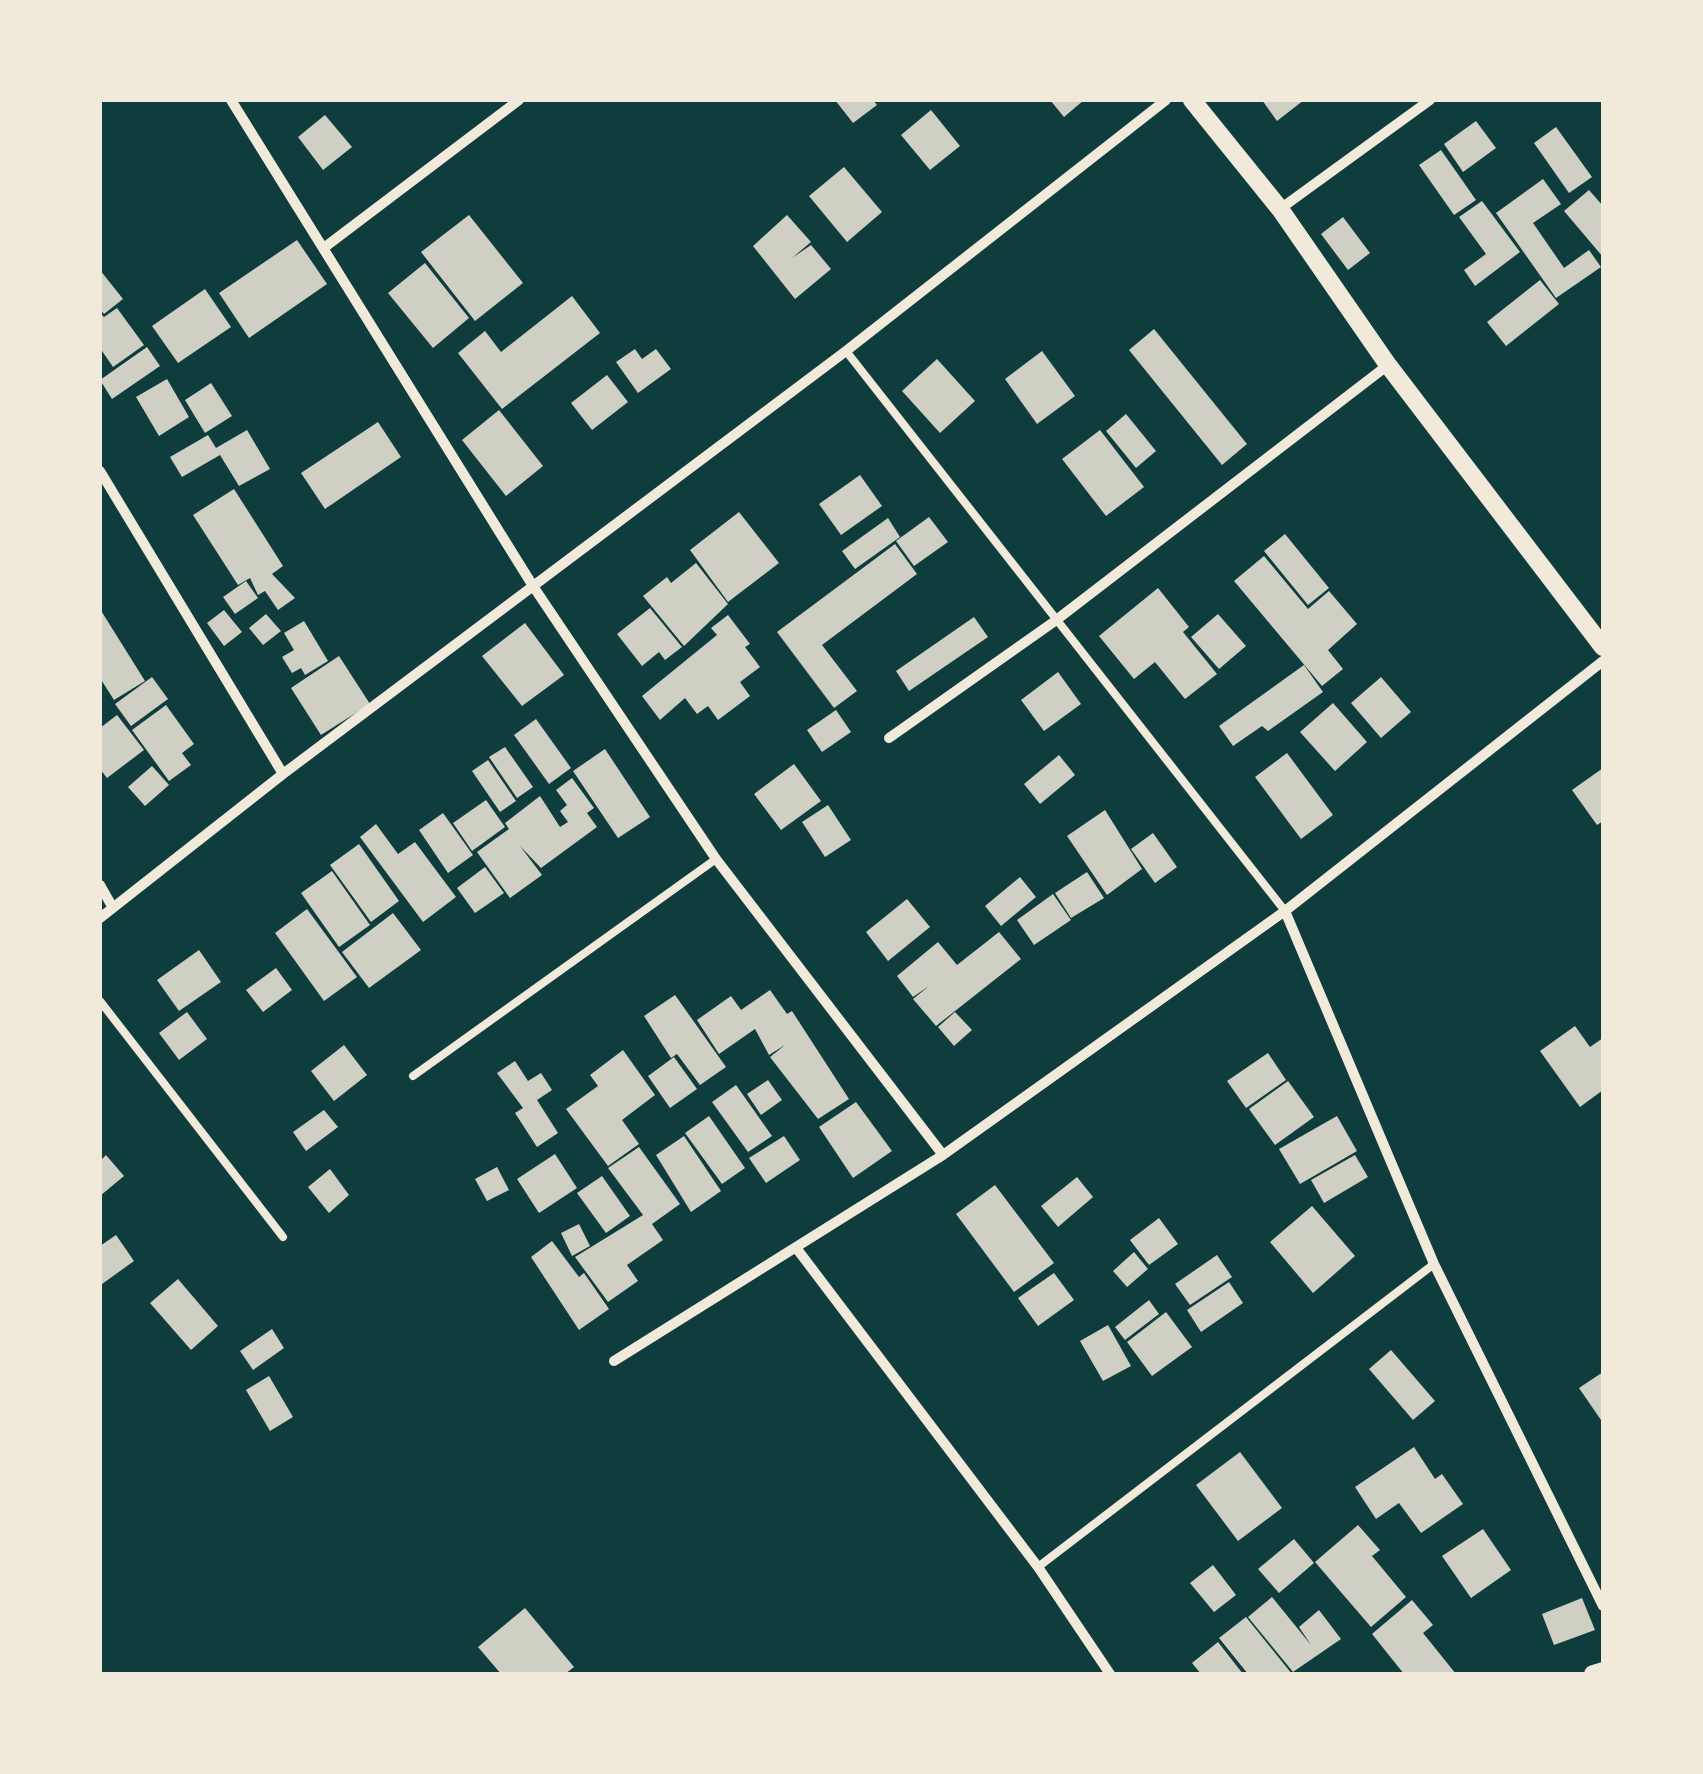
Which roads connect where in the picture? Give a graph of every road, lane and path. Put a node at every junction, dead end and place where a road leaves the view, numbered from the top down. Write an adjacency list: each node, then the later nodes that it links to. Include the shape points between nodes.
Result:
1 (232, 100): 7 (street)
2 (519, 100): 7 (street)
3 (1166, 100): 8 (street)
4 (1192, 100): 6 (street)
5 (1430, 100): 6 (street)
6 (1280, 210): 9 (street)
7 (326, 246): 11 (street)
8 (846, 352): 11 (street); 12 (lane)
9 (1388, 365): 12 (street); 13 (street)
10 (100, 471): 16 (street)
11 (533, 586): 16 (street); 17 (street)
12 (1055, 620): 15 (street); 20 (lane)
13 (1603, 647)
14 (1603, 661): 20 (street)
15 (889, 738)
16 (283, 774): 19 (street)
17 (716, 859): 23 (lane); 24 (street)
18 (100, 885): 19 (street)
19 (114, 908): 21 (street)
20 (1285, 911): 24 (street); 27 (street)
21 (100, 918)
22 (100, 1001): 25 (lane)
23 (412, 1076)
24 (943, 1155): 26 (street)
25 (283, 1237)
26 (797, 1250): 28 (street); 29 (street)
27 (1434, 1264): 29 (lane); 30 (street)
28 (614, 1361)
29 (1038, 1567): 32 (street)
30 (1603, 1606)
31 (1603, 1671): 33 (street)
32 (1110, 1674)
33 (1593, 1674)

